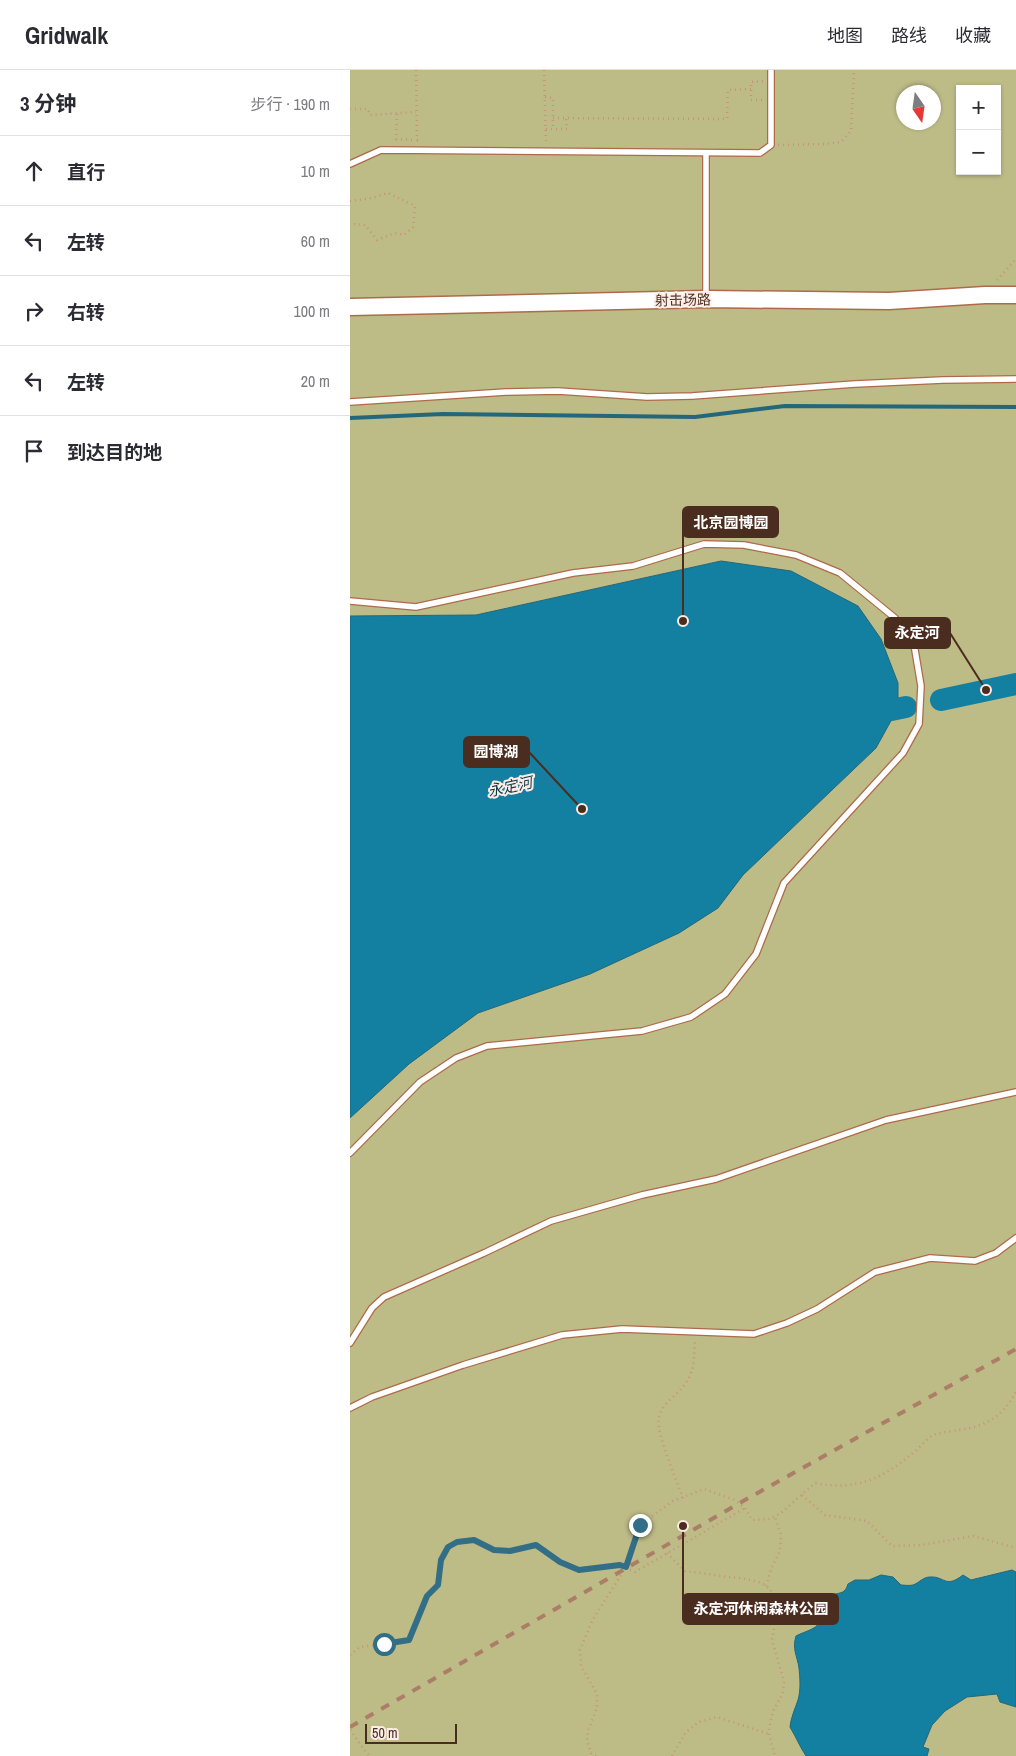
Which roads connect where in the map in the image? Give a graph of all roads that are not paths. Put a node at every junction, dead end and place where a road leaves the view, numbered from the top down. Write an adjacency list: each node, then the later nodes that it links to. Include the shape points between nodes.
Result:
1 (771, 70): 2 (lane, via 771,145 760,153)
2 (706, 153): 3 (lane, via 381,150); 5 (lane)
3 (350, 164)
4 (1016, 295): 5 (street, 射击场路, via 889,301)
5 (706, 299): 6 (street, 射击场路)
6 (350, 307)
7 (1016, 379): 8 (lane, via 855,384 647,397 558,391)
8 (350, 402)
9 (350, 601): 11 (lane, via 416,606 573,573 633,566 704,544 744,545 796,555 840,573 895,618 914,644 921,686 919,724 903,753 784,883 756,954 725,994 691,1017 642,1030 487,1046 456,1058 420,1082)
10 (1016, 1092): 13 (lane, via 886,1120 716,1179 642,1195 550,1221 384,1297 372,1308)
11 (350, 1153)
12 (1016, 1238): 14 (lane, via 996,1254 975,1262 930,1258 875,1272 817,1309 754,1334 622,1329 562,1335 463,1365)
13 (350, 1343)
14 (350, 1408)

